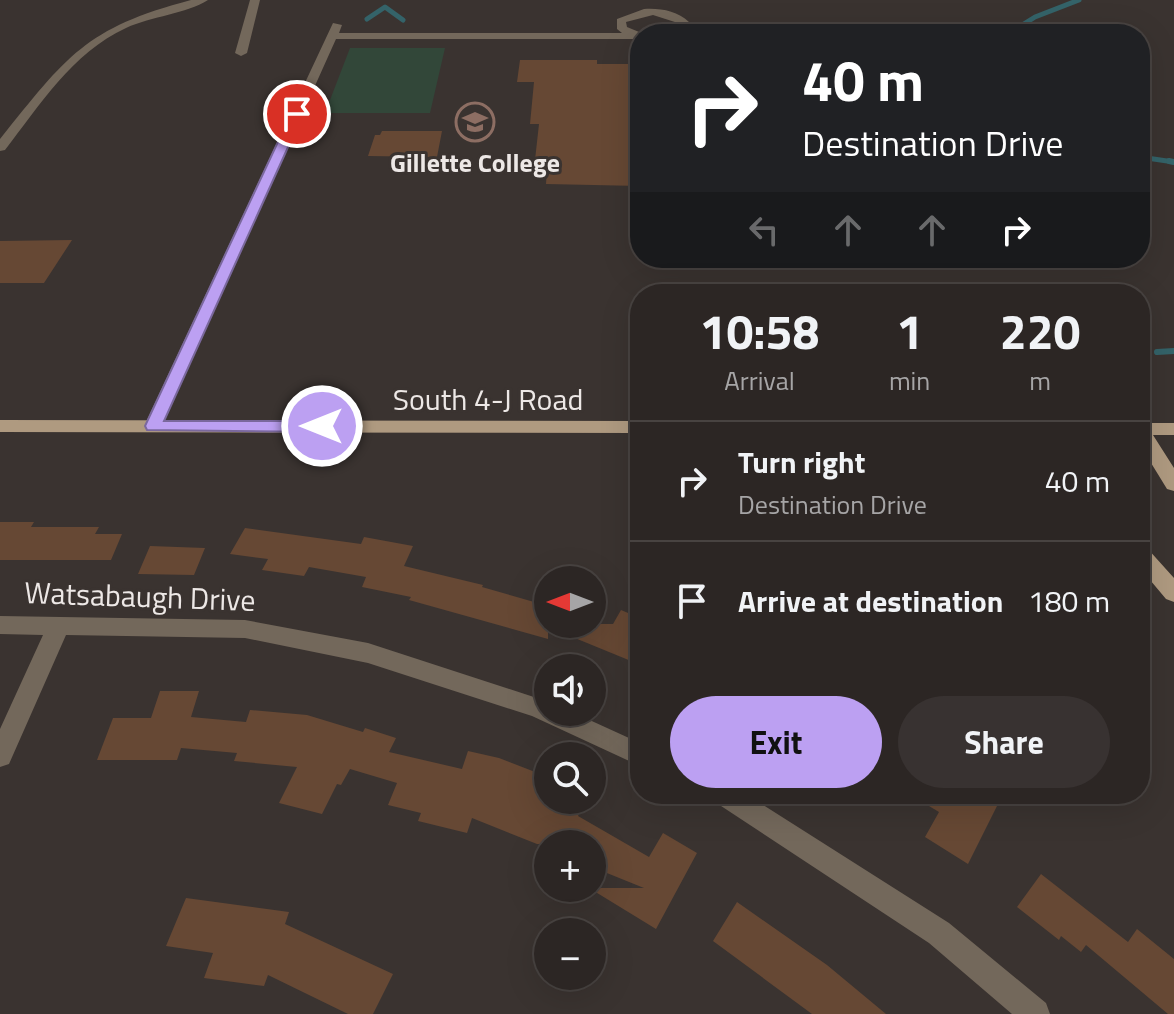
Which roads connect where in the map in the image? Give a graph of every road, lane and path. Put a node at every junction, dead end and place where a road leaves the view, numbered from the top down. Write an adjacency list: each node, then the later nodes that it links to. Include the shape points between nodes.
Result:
1 (203, 0): 7 (street, via 152,14 95,41 77,55)
2 (255, 0): 6 (street)
3 (684, 24): 4 (street, via 664,13 644,12 626,17 620,25)
4 (630, 31)
5 (630, 36): 9 (street, via 335,30)
6 (241, 53)
7 (0, 147)
8 (0, 426): 9 (main road, South 4-J Road)
9 (153, 426): 10 (main road, South 4-J Road)
10 (630, 427)
11 (1174, 429): 12 (main road)
12 (1150, 430)
13 (1150, 446): 14 (main road)
14 (1174, 484)
15 (1150, 565): 16 (main road)
16 (1174, 593)
17 (0, 625): 18 (street, Watsabaugh Drive)
18 (59, 625): 19 (street, Watsabaugh Drive, via 245,629 368,653 538,708); 20 (street)
19 (630, 750)
20 (0, 756)
21 (739, 804): 22 (street, via 939,933)
22 (1035, 1014)

